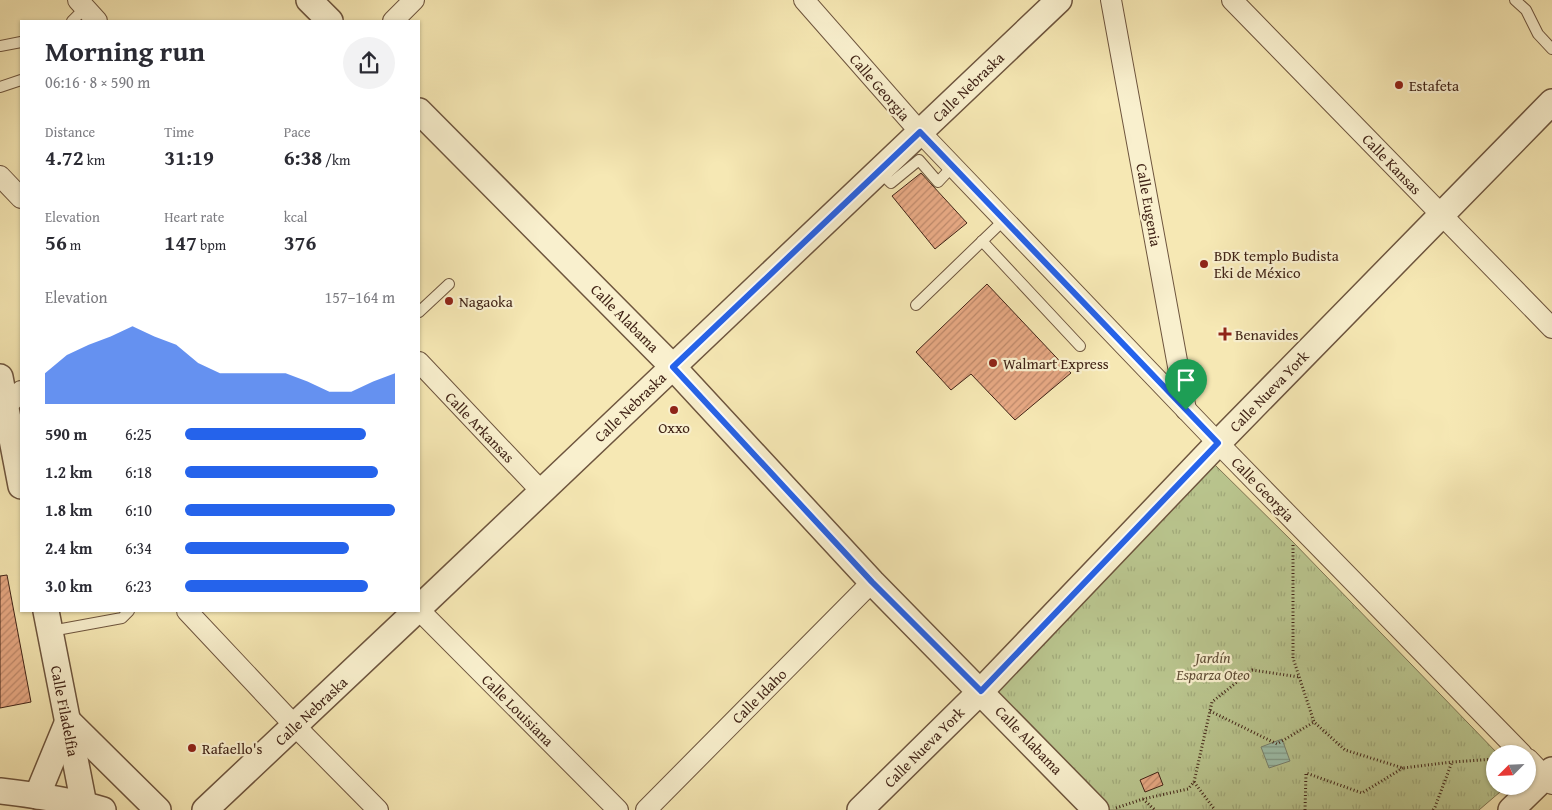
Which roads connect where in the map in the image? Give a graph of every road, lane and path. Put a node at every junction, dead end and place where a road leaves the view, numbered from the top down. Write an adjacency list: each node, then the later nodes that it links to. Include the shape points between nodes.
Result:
1 (309, 0): 8 (street)
2 (414, 0): 9 (street)
3 (804, 0): 17 (street, Calle Georgia)
4 (1060, 0): 17 (street, Calle Nebraska)
5 (1111, 0): 34 (street, Calle Eugenia)
6 (1232, 0): 22 (street, Calle Kansas)
7 (1515, 0): 12 (lane, via 1526,10 1538,34)
8 (329, 20)
9 (394, 20)
10 (20, 42): 11 (lane)
11 (0, 46)
12 (1552, 49)
13 (20, 80): 14 (lane)
14 (0, 87)
15 (1552, 102): 22 (street, Calle Nueva York)
16 (420, 111): 31 (street, Calle Alabama)
17 (920, 132): 18 (street, Calle Georgia); 19 (street, Calle Nebraska)
18 (953, 166): 19 (lane, via 938,182 919,160 891,183); 23 (street, Calle Georgia)
19 (879, 171): 31 (street, Calle Nebraska)
20 (0, 176): 21 (street)
21 (20, 197)
22 (1441, 214): 28 (street, Calle Kansas); 35 (street, Calle Nueva York)
23 (1004, 220): 24 (lane); 34 (street, Calle Georgia)
24 (982, 241): 26 (lane); 29 (lane)
25 (449, 284): 27 (lane)
26 (916, 305)
27 (420, 311)
28 (1552, 328)
29 (1080, 346)
30 (420, 363): 37 (street, Calle Arkansas)
31 (673, 367): 37 (street, Calle Nebraska); 39 (street, Calle Alabama)
32 (0, 377): 33 (street)
33 (14, 399): 36 (street)
34 (1186, 410): 35 (street, Calle Georgia)
35 (1218, 443): 47 (street, Calle Nueva York); 52 (street, Calle Georgia)
36 (20, 474)
37 (542, 492): 40 (street, Calle Nebraska)
38 (1293, 542): 46 (path, via 1294,658)
39 (872, 582): 47 (street, Calle Alabama); 68 (street, Calle Idaho)
40 (420, 608)
41 (128, 612): 45 (lane, via 122,618)
42 (189, 612): 51 (street)
43 (416, 612): 51 (street, Calle Nebraska)
44 (420, 612): 67 (street, Calle Louisiana)
45 (48, 621): 49 (street, Calle Filadelfia)
46 (1300, 677): 48 (path, via 1252,670 1212,702); 50 (path)
47 (981, 691): 62 (street, Calle Alabama); 69 (street, Calle Nueva York)
48 (1210, 711): 50 (path, via 1277,744); 58 (path)
49 (68, 721): 61 (street); 63 (street, Calle Filadelfia); 64 (street)
50 (1314, 722): 56 (path, via 1345,750)
51 (295, 726): 65 (street, Calle Nebraska); 66 (street)
52 (1513, 745)
53 (1486, 760): 54 (path)
54 (1452, 762): 56 (path); 74 (path)
55 (1536, 766): 57 (street)
56 (1402, 768): 73 (path, via 1362,793 1306,773)
57 (1550, 777): 75 (street)
58 (1194, 782): 60 (path, via 1188,789); 72 (path)
59 (0, 791): 61 (street)
60 (1143, 799): 70 (path); 71 (path)
61 (34, 803): 63 (street)
62 (1084, 806)
63 (91, 808)
64 (158, 810)
65 (205, 810)
66 (378, 810)
67 (618, 810)
68 (646, 810)
69 (860, 810)
70 (1111, 810)
71 (1155, 810)
72 (1215, 810)
73 (1305, 810)
74 (1432, 810)
75 (1511, 810)

